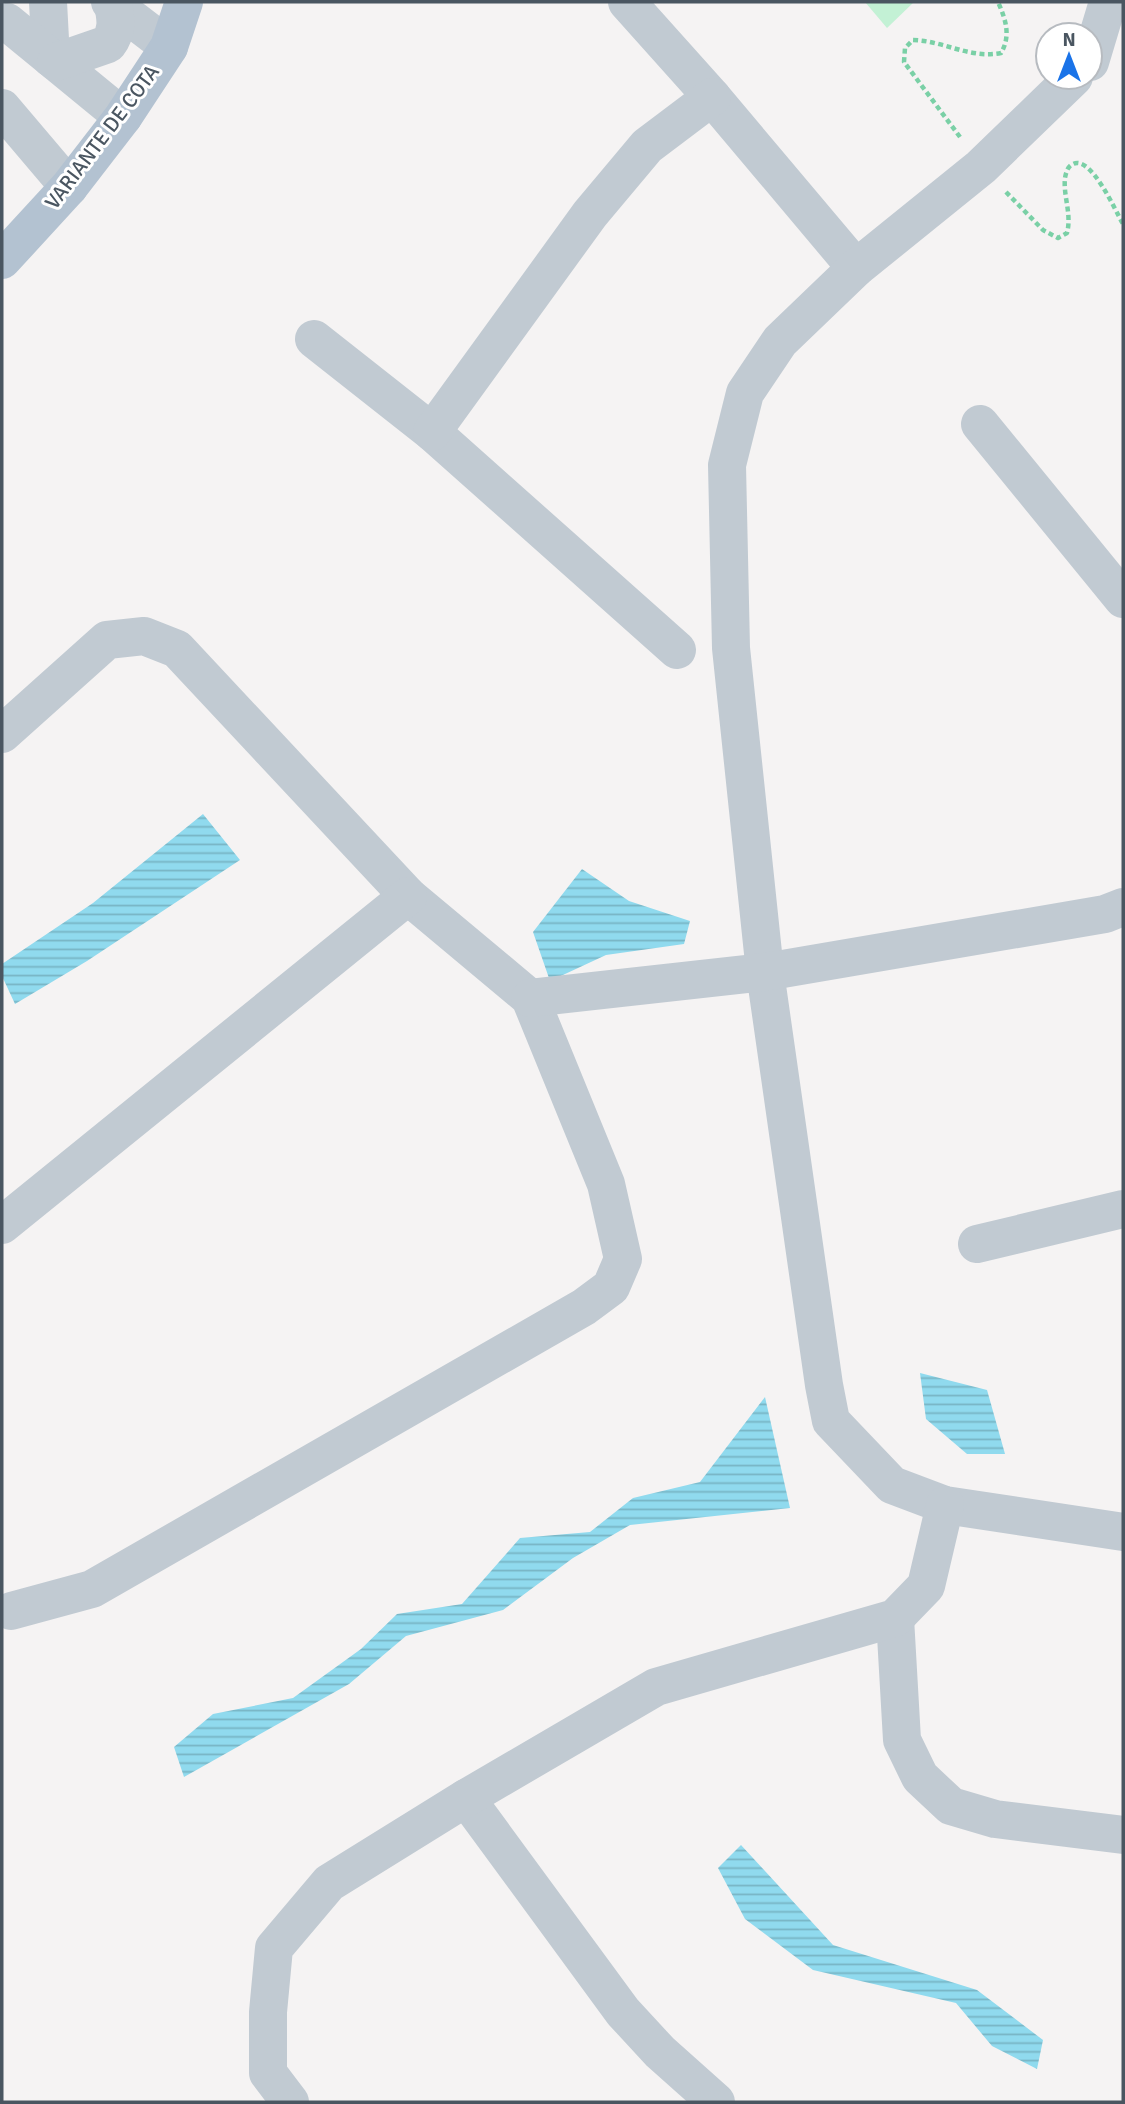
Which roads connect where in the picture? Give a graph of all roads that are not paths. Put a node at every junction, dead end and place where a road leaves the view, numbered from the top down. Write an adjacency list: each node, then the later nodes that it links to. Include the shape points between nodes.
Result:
1 (48, 2): 9 (lane)
2 (184, 2): 8 (main road, VARIANTE DE COTA)
3 (627, 2): 11 (lane)
4 (1108, 2): 6 (lane)
5 (112, 3): 8 (lane); 9 (lane, via 116,27 107,44)
6 (1102, 21)
7 (7, 22): 9 (lane)
8 (169, 47): 12 (main road, VARIANTE DE COTA)
9 (53, 60): 12 (lane)
10 (1060, 91): 16 (lane, via 981,167)
11 (712, 97): 16 (lane); 19 (lane, via 647,146 606,194)
12 (123, 117): 14 (main road, VARIANTE DE COTA)
13 (7, 126): 14 (lane)
14 (69, 187): 15 (main road, VARIANTE DE COTA)
15 (2, 260)
16 (856, 268): 25 (lane, via 780,341 752,383 727,465 731,648)
17 (314, 339): 19 (lane)
18 (980, 424): 20 (lane)
19 (432, 432): 21 (lane)
20 (1123, 599)
21 (677, 650)
22 (2, 734): 23 (lane, via 107,640 144,636 166,644 177,649)
23 (408, 896): 26 (lane); 28 (lane)
24 (1123, 907): 25 (lane, via 1105,914)
25 (765, 972): 26 (lane); 30 (lane, via 831,1421 892,1485)
26 (530, 998): 32 (lane, via 606,1184 623,1259 611,1287 584,1307 92,1589)
27 (1123, 1209): 29 (lane)
28 (2, 1225)
29 (977, 1244)
30 (945, 1505): 31 (lane); 33 (lane, via 926,1586)
31 (1123, 1532)
32 (11, 1611)
33 (894, 1618): 34 (lane, via 656,1687); 35 (lane, via 902,1740 920,1777 943,1799 951,1806 995,1819)
34 (466, 1798): 36 (lane, via 329,1883 274,1948 268,2073); 37 (lane, via 623,2011)
35 (1123, 1835)
36 (290, 2102)
37 (716, 2102)

